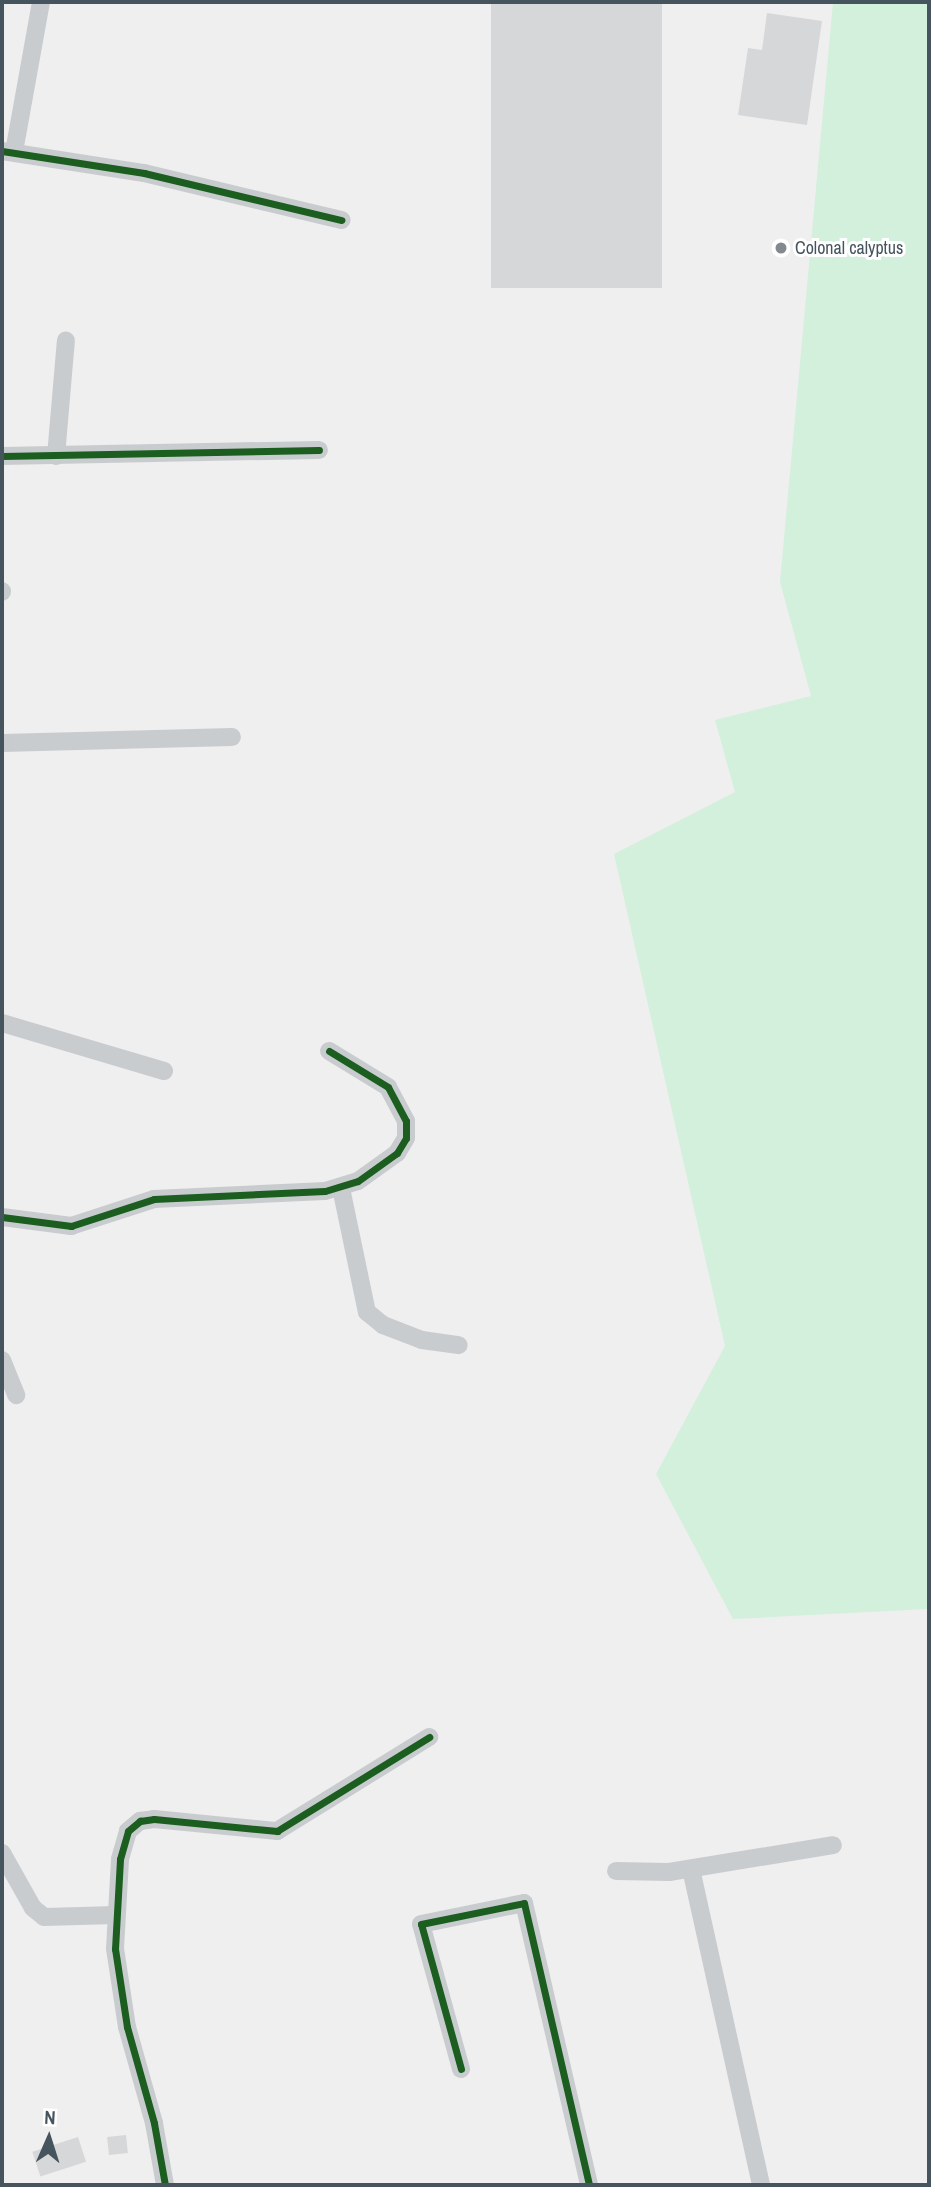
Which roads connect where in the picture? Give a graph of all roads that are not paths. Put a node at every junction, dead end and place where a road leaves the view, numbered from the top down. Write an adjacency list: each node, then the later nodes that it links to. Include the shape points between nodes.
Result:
1 (41, 2): 2 (street)
2 (8, 152): 3 (street, via 144,173)
3 (341, 220)
4 (66, 340): 7 (street)
5 (319, 450): 7 (street)
6 (2, 456): 7 (street)
7 (56, 456)
8 (232, 737): 9 (street)
9 (2, 743)
10 (2, 1023): 12 (street)
11 (329, 1051): 13 (street, via 388,1087 403,1110 407,1130 392,1160)
12 (164, 1071)
13 (341, 1188): 14 (street, via 154,1199 71,1226); 15 (street, via 367,1312 383,1325 422,1340)
14 (2, 1217)
15 (459, 1345)
16 (2, 1360): 17 (street)
17 (16, 1395)
18 (429, 1737): 23 (street, via 277,1831 154,1819 134,1824 120,1859)
19 (833, 1845): 21 (street)
20 (2, 1853): 23 (street, via 33,1908 44,1917)
21 (691, 1868): 22 (street); 27 (street)
22 (616, 1871)
23 (115, 1915): 25 (street, via 115,1949 127,2027 155,2123)
24 (461, 2069): 26 (street, via 421,1924 524,1903)
25 (166, 2185)
26 (589, 2185)
27 (761, 2185)

